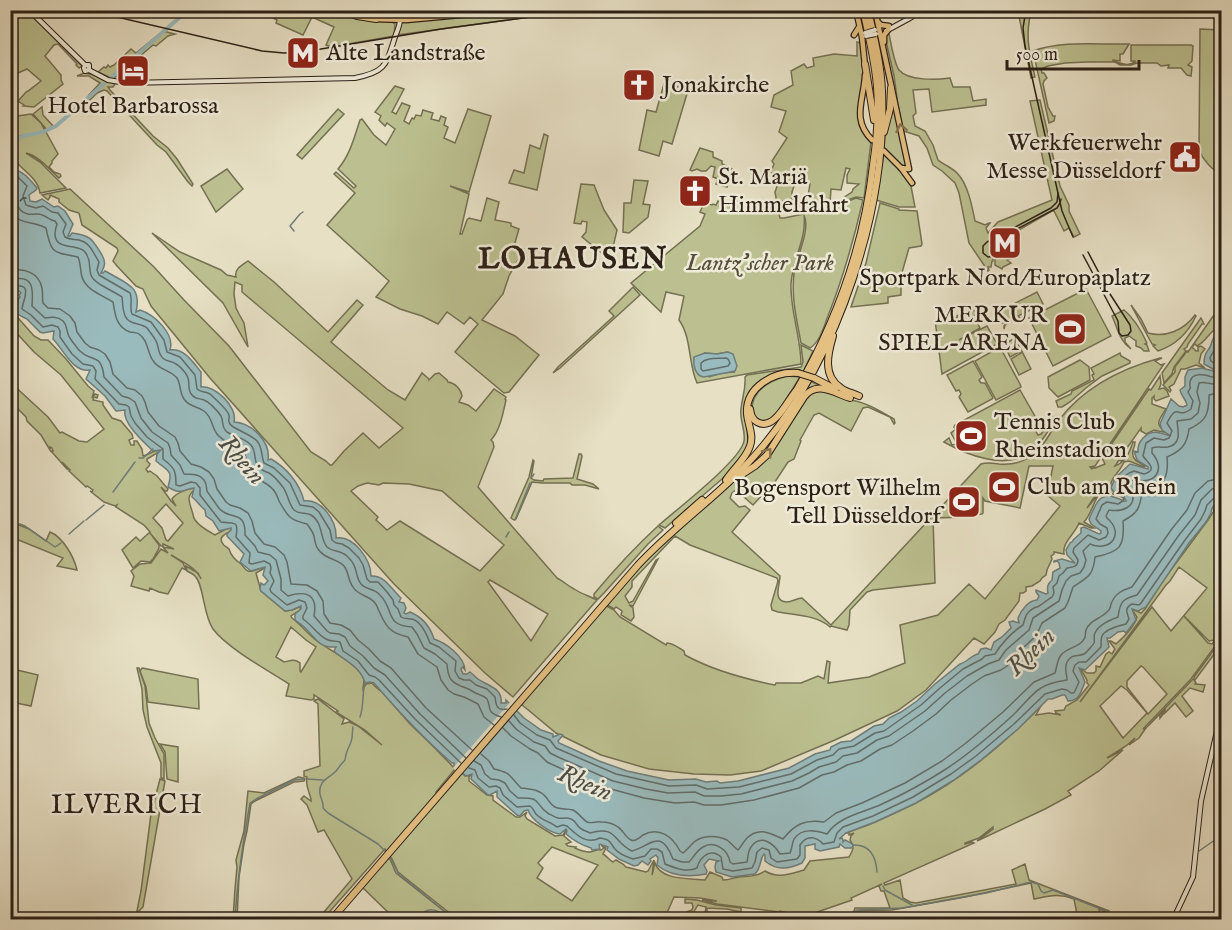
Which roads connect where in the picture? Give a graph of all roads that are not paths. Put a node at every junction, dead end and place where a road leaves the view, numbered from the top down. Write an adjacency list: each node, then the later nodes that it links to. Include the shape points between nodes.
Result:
1 (29, 10): 19 (main road, via 84,65 89,65 89,70 111,81 126,83 369,75 387,60)
2 (341, 10): 11 (highway)
3 (349, 10): 11 (highway)
4 (489, 10): 12 (main road)
5 (516, 10): 12 (main road)
6 (856, 10): 15 (main road)
7 (863, 10): 28 (highway, via 877,88)
8 (868, 10): 26 (highway, via 881,79)
9 (875, 10): 14 (main road)
10 (922, 10): 17 (main road)
11 (376, 17): 12 (main road); 13 (main road)
12 (399, 18): 13 (main road); 16 (main road); 19 (main road)
13 (390, 20): 16 (main road)
14 (877, 21): 17 (main road); 18 (main road)
15 (860, 24): 20 (main road); 21 (main road, via 854,37)
16 (396, 27): 19 (main road)
17 (890, 28): 18 (main road); 22 (main road)
18 (878, 31): 20 (main road, bridge); 22 (main road)
19 (396, 35)
20 (864, 35): 21 (main road)
21 (863, 45): 23 (main road)
22 (883, 47): 24 (main road)
23 (865, 64): 25 (main road, via 860,117); 28 (highway)
24 (891, 88): 26 (highway, via 890,109); 29 (main road, one-way to 24, via 909,169)
25 (872, 140)
26 (880, 144): 31 (highway, via 868,225)
27 (884, 151): 29 (main road)
28 (875, 154): 34 (highway, via 852,266)
29 (901, 168): 30 (main road)
30 (912, 183)
31 (845, 300): 33 (highway, via 828,366 835,383 859,396); 38 (highway, via 820,357 790,409 762,447)
32 (798, 374): 33 (highway, bridge); 34 (highway, via 775,378 761,387 750,405 753,418 759,423 770,423); 37 (highway, via 770,378 752,394 747,411 751,444)
33 (814, 379): 35 (highway)
34 (797, 390): 37 (highway, via 767,435)
35 (832, 392): 36 (highway); 38 (highway, one-way to 35, via 766,455 807,392 819,388)
36 (850, 398)
37 (726, 480): 39 (highway)
38 (723, 488): 39 (highway)
39 (668, 532): 41 (highway, via 634,562)
40 (1221, 709): 42 (main road, via 1202,794 1193,877)
41 (329, 920)
42 (1173, 920)

